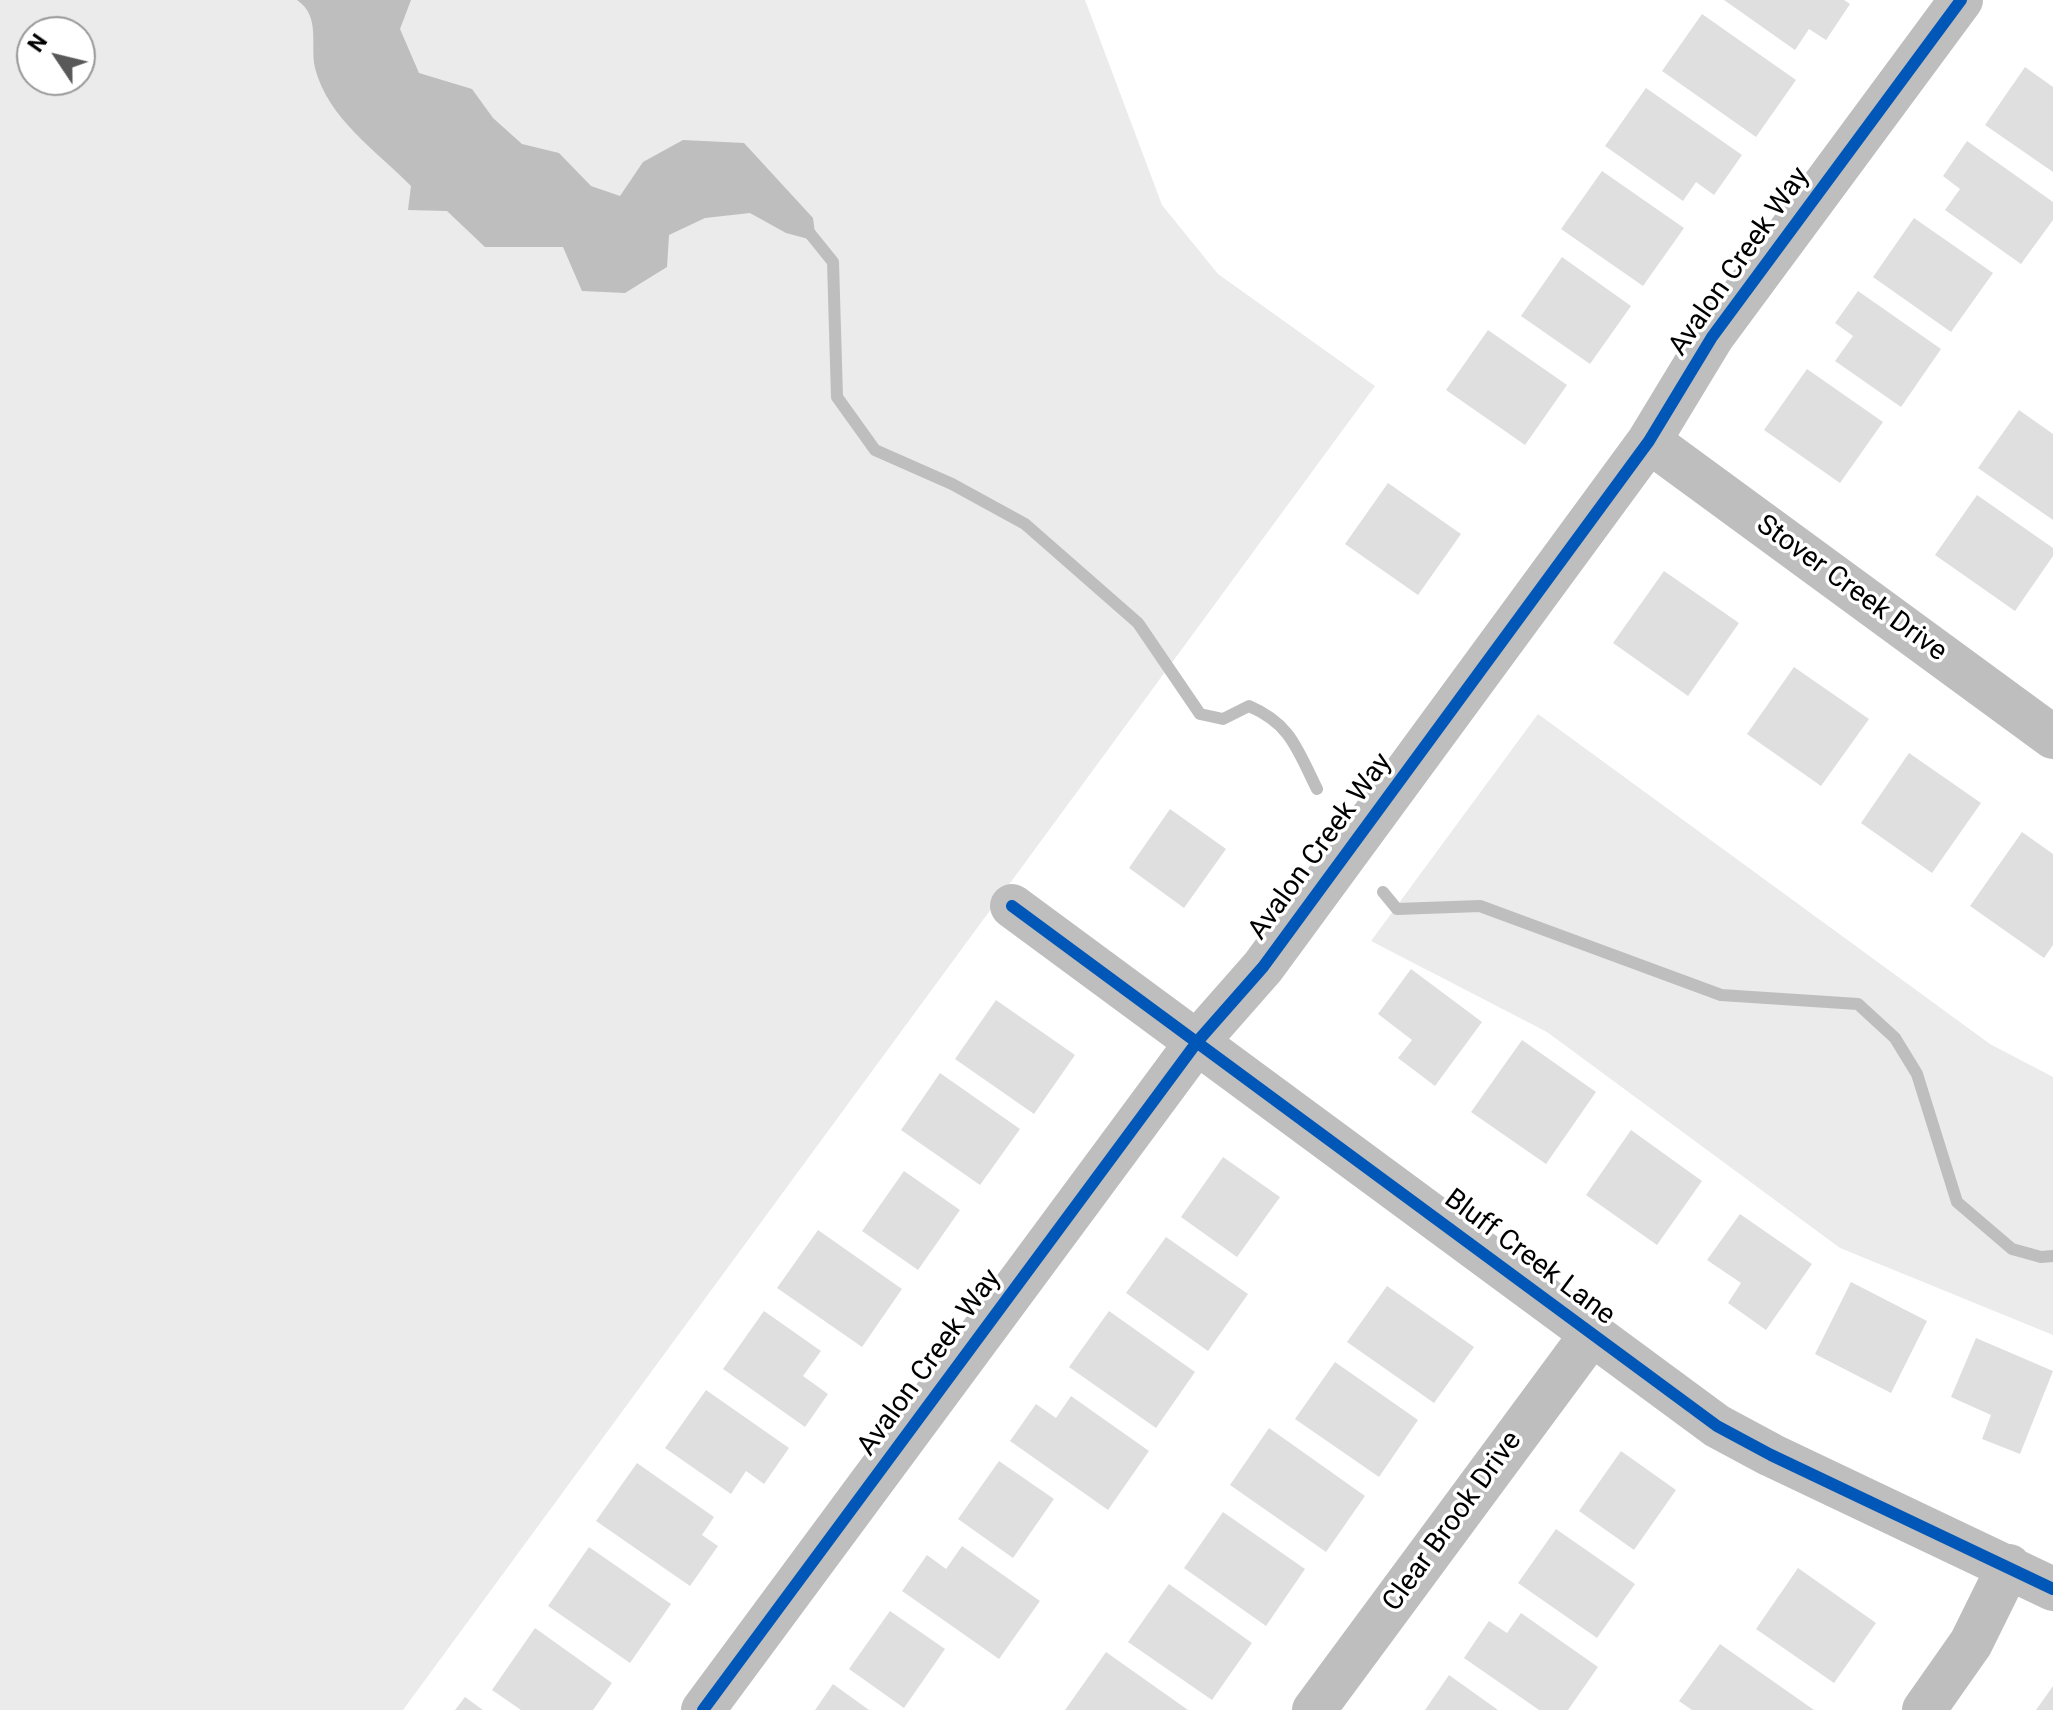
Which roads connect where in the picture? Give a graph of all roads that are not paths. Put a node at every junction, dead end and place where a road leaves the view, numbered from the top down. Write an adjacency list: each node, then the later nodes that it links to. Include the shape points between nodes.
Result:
1 (1961, 0): 2 (street, Avalon Creek Way, via 1712,337)
2 (1649, 441): 3 (street, Stover Creek Drive); 5 (street, Avalon Creek Way, via 1263,967)
3 (2048, 723)
4 (1012, 906): 5 (street, Bluff Creek Lane)
5 (1197, 1042): 6 (street, Bluff Creek Lane); 9 (street, Avalon Creek Way)
6 (1591, 1335): 7 (street, Bluff Creek Lane, via 1743,1441); 10 (street, Clear Brook Drive)
7 (2009, 1566): 8 (street, Bluff Creek Lane); 11 (street, via 1971,1643)
8 (2053, 1589)
9 (703, 1710)
10 (1314, 1710)
11 (1924, 1710)

